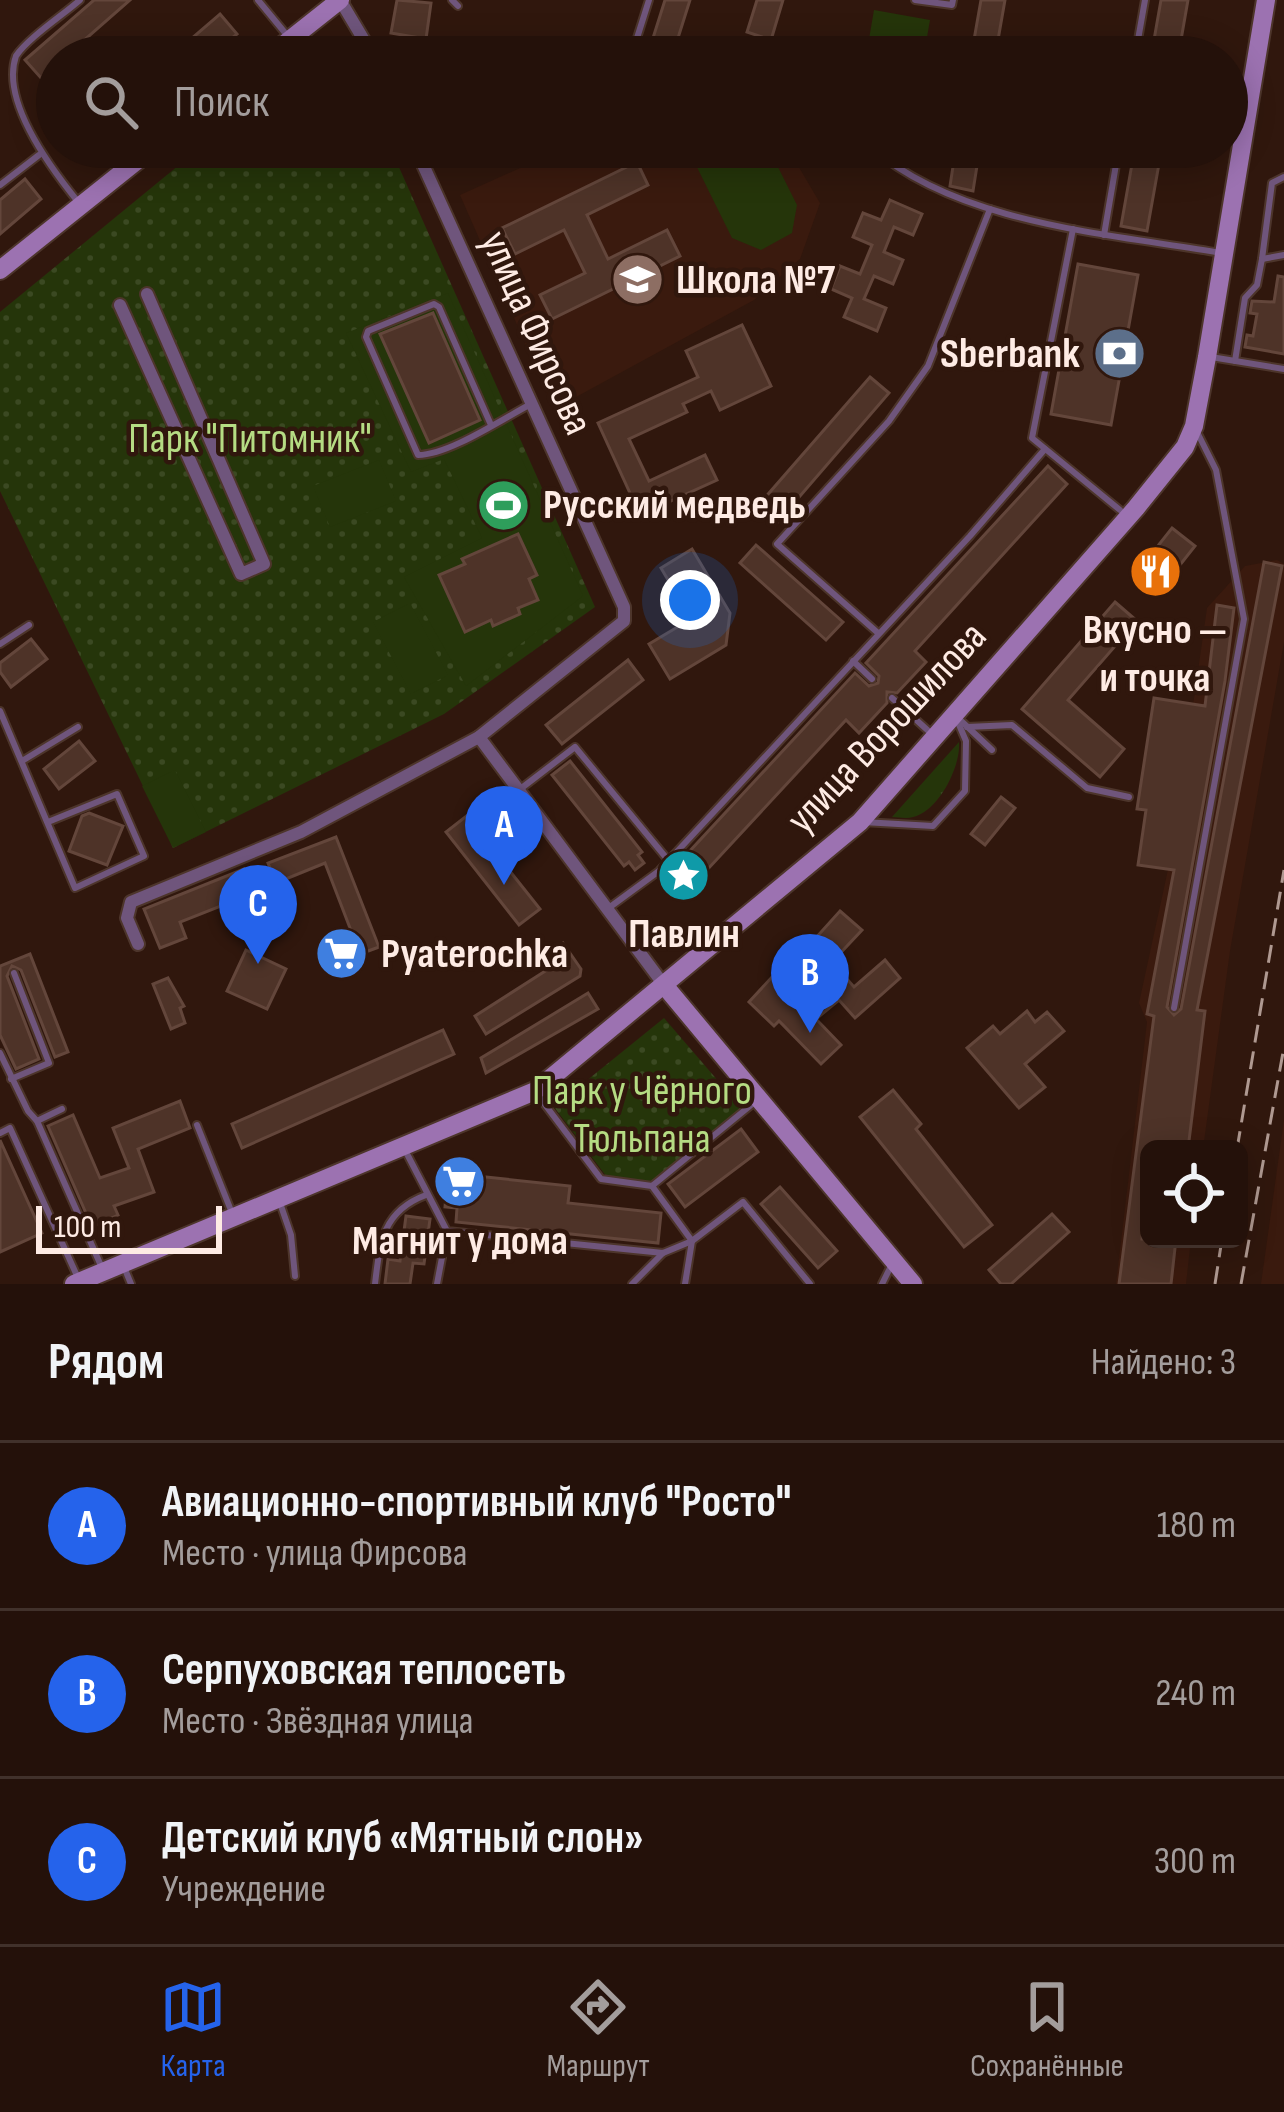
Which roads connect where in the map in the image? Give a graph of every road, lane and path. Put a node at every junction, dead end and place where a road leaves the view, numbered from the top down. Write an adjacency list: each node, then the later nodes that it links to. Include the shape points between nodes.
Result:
1 (80, 0): 9 (lane)
2 (258, 0): 10 (lane)
3 (340, 0): 11 (main road); 12 (street)
4 (649, 0): 13 (lane)
5 (916, 0): 6 (lane)
6 (953, 0)
7 (1145, 0): 14 (lane)
8 (1266, 0): 16 (main road, улица Ворошилова)
9 (39, 36)
10 (288, 36)
11 (294, 36)
12 (361, 36)
13 (638, 36)
14 (1139, 36)
15 (36, 38): 17 (lane, via 16,56 10,75)
16 (1248, 112)
17 (36, 151)
18 (36, 157): 26 (lane)
19 (50, 168): 27 (lane)
20 (126, 168): 27 (main road)
21 (424, 168): 42 (street, улица Фирсова)
22 (897, 168): 28 (lane)
23 (1115, 168): 30 (lane)
24 (1239, 168): 31 (main road, улица Ворошилова)
25 (1284, 177): 33 (lane, via 1272,183)
26 (0, 185)
27 (81, 205): 34 (main road)
28 (990, 209): 29 (lane); 50 (lane, via 928,366 890,421 778,544)
29 (1073, 229): 30 (lane); 45 (lane, via 1032,438)
30 (1103, 235): 31 (lane)
31 (1225, 254): 37 (main road, улица Ворошилова)
32 (1284, 255): 33 (lane)
33 (1262, 259): 38 (lane, via 1257,285 1244,298)
34 (0, 270)
35 (147, 294): 40 (street)
36 (120, 305): 41 (street)
37 (1207, 357): 38 (lane); 44 (main road, улица Ворошилова)
38 (1235, 361): 39 (lane)
39 (1284, 369)
40 (185, 386): 41 (street); 46 (street)
41 (161, 397): 47 (street)
42 (531, 404): 43 (lane); 59 (street, улица Фирсова, via 624,621)
43 (491, 425): 43 (lane, via 418,455 368,332 439,307)
44 (1194, 426): 56 (main road, улица Ворошилова, via 1174,463); 71 (lane, via 1216,470 1244,620)
45 (1045, 449): 48 (lane); 50 (lane)
46 (227, 481): 47 (street); 47 (street, via 264,563 253,569 241,574)
47 (204, 491)
48 (1120, 510)
49 (29, 625): 51 (lane)
50 (878, 634): 52 (lane)
51 (0, 644)
52 (853, 661): 53 (lane); 66 (lane)
53 (872, 680)
54 (892, 698): 58 (lane)
55 (0, 711): 61 (lane)
56 (960, 720): 58 (main road, улица Ворошилова); 60 (lane); 63 (lane, via 1012,725 1088,788); 64 (lane, via 965,791 933,826)
57 (78, 727): 61 (lane)
58 (935, 736): 64 (main road, улица Ворошилова)
59 (479, 737): 62 (street); 68 (street, via 302,832 130,902)
60 (992, 750)
61 (22, 761): 65 (lane)
62 (519, 790): 66 (lane, via 574,747); 67 (street)
63 (1129, 797)
64 (860, 821): 70 (main road, улица Ворошилова)
65 (48, 822): 65 (lane, via 75,888 144,856 117,794)
66 (668, 860): 67 (lane)
67 (607, 910): 70 (street)
68 (138, 944)
69 (14, 973): 73 (lane, via 50,1063)
70 (664, 985): 74 (main road, улица Ворошилова); 75 (main road)
71 (1174, 1008)
72 (0, 1053): 73 (lane)
73 (11, 1079): 77 (lane)
74 (535, 1091): 80 (main road, улица Ворошилова); 81 (lane, via 601,1179)
75 (758, 1099): 81 (lane); 88 (main road)
76 (62, 1109): 77 (lane)
77 (37, 1121): 89 (lane)
78 (197, 1125): 84 (lane)
79 (0, 1132): 91 (lane, via 10,1128)
80 (403, 1144): 82 (lane); 83 (main road, улица Ворошилова)
81 (652, 1186): 86 (lane)
82 (427, 1196): 85 (lane); 93 (lane, via 401,1204 385,1231)
83 (278, 1197): 84 (main road, улица Ворошилова); 90 (lane)
84 (234, 1216): 89 (main road, улица Ворошилова)
85 (447, 1231): 87 (lane); 94 (lane)
86 (692, 1240): 87 (lane); 96 (lane); 97 (lane, via 743,1202)
87 (663, 1253): 95 (lane)
88 (894, 1262): 98 (lane); 99 (main road)
89 (113, 1267): 91 (main road, улица Ворошилова); 92 (lane)
90 (295, 1276)
91 (77, 1283)
92 (131, 1284)
93 (375, 1284)
94 (437, 1284)
95 (632, 1284)
96 (685, 1284)
97 (810, 1284)
98 (882, 1284)
99 (913, 1284)

